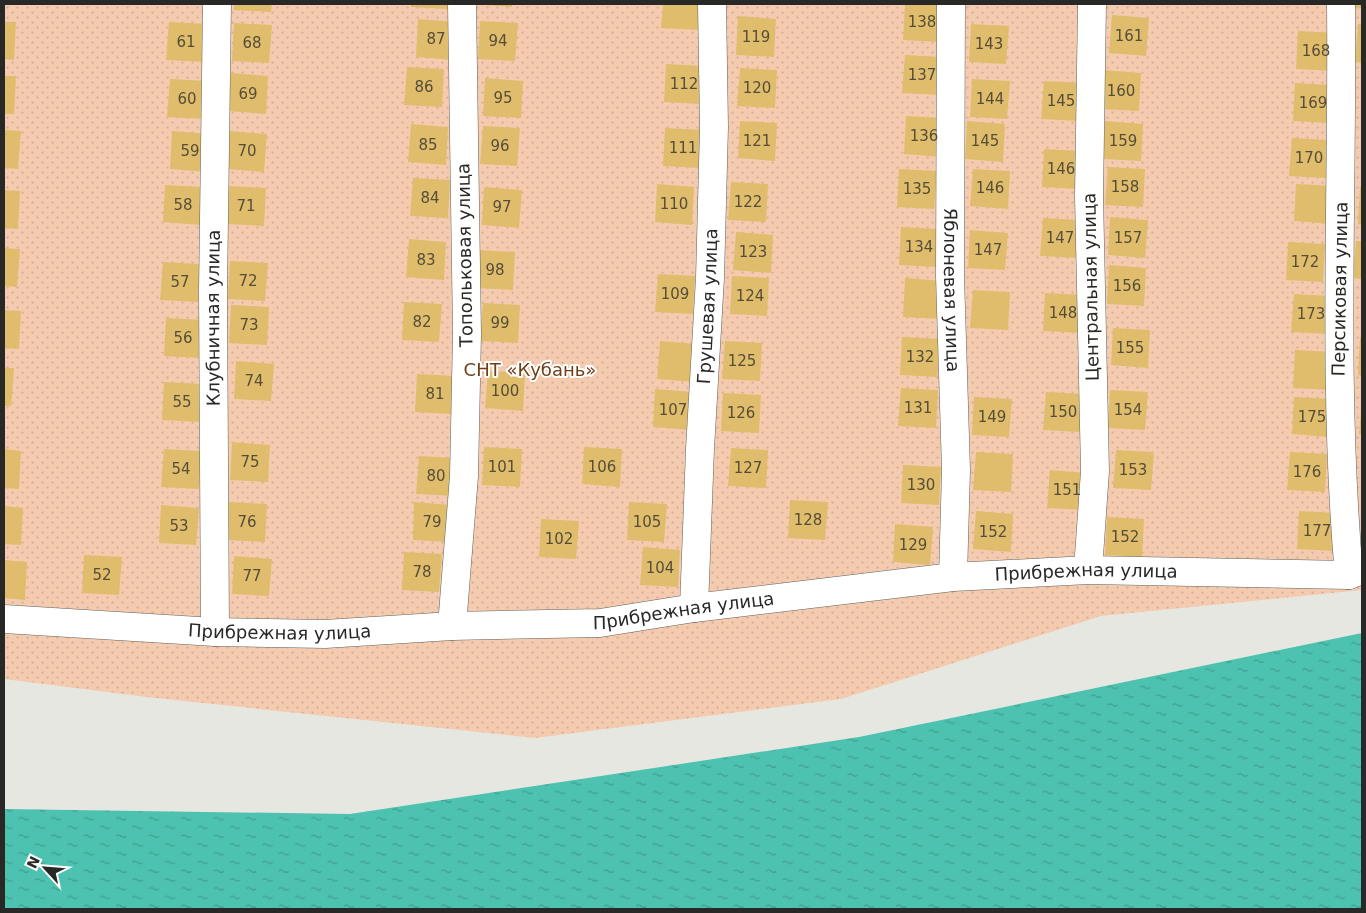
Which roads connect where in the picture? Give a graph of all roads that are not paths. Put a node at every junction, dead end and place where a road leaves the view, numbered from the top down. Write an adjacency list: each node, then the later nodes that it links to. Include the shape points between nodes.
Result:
1 (217, 4): 13 (street, Клубничная улица, via 213,291)
2 (462, 4): 12 (street, Топольковая улица, via 467,334 464,476)
3 (712, 4): 10 (street, Грушевая улица, via 714,128 710,278)
4 (951, 4): 9 (street, Яблоневая улица, via 950,276 956,470)
5 (1092, 4): 7 (street, Центральная улица, via 1089,196 1095,471)
6 (1341, 4): 8 (street, Персиковая улица, via 1340,407 1343,509)
7 (1088, 570): 8 (street, Прибрежная улица); 9 (street, Прибрежная улица)
8 (1356, 572)
9 (954, 577): 10 (street, Прибрежная улица)
10 (694, 608): 12 (street, Прибрежная улица, via 600,623)
11 (4, 619): 13 (street, Прибрежная улица)
12 (452, 626): 13 (street, Прибрежная улица, via 325,634)
13 (215, 632)

